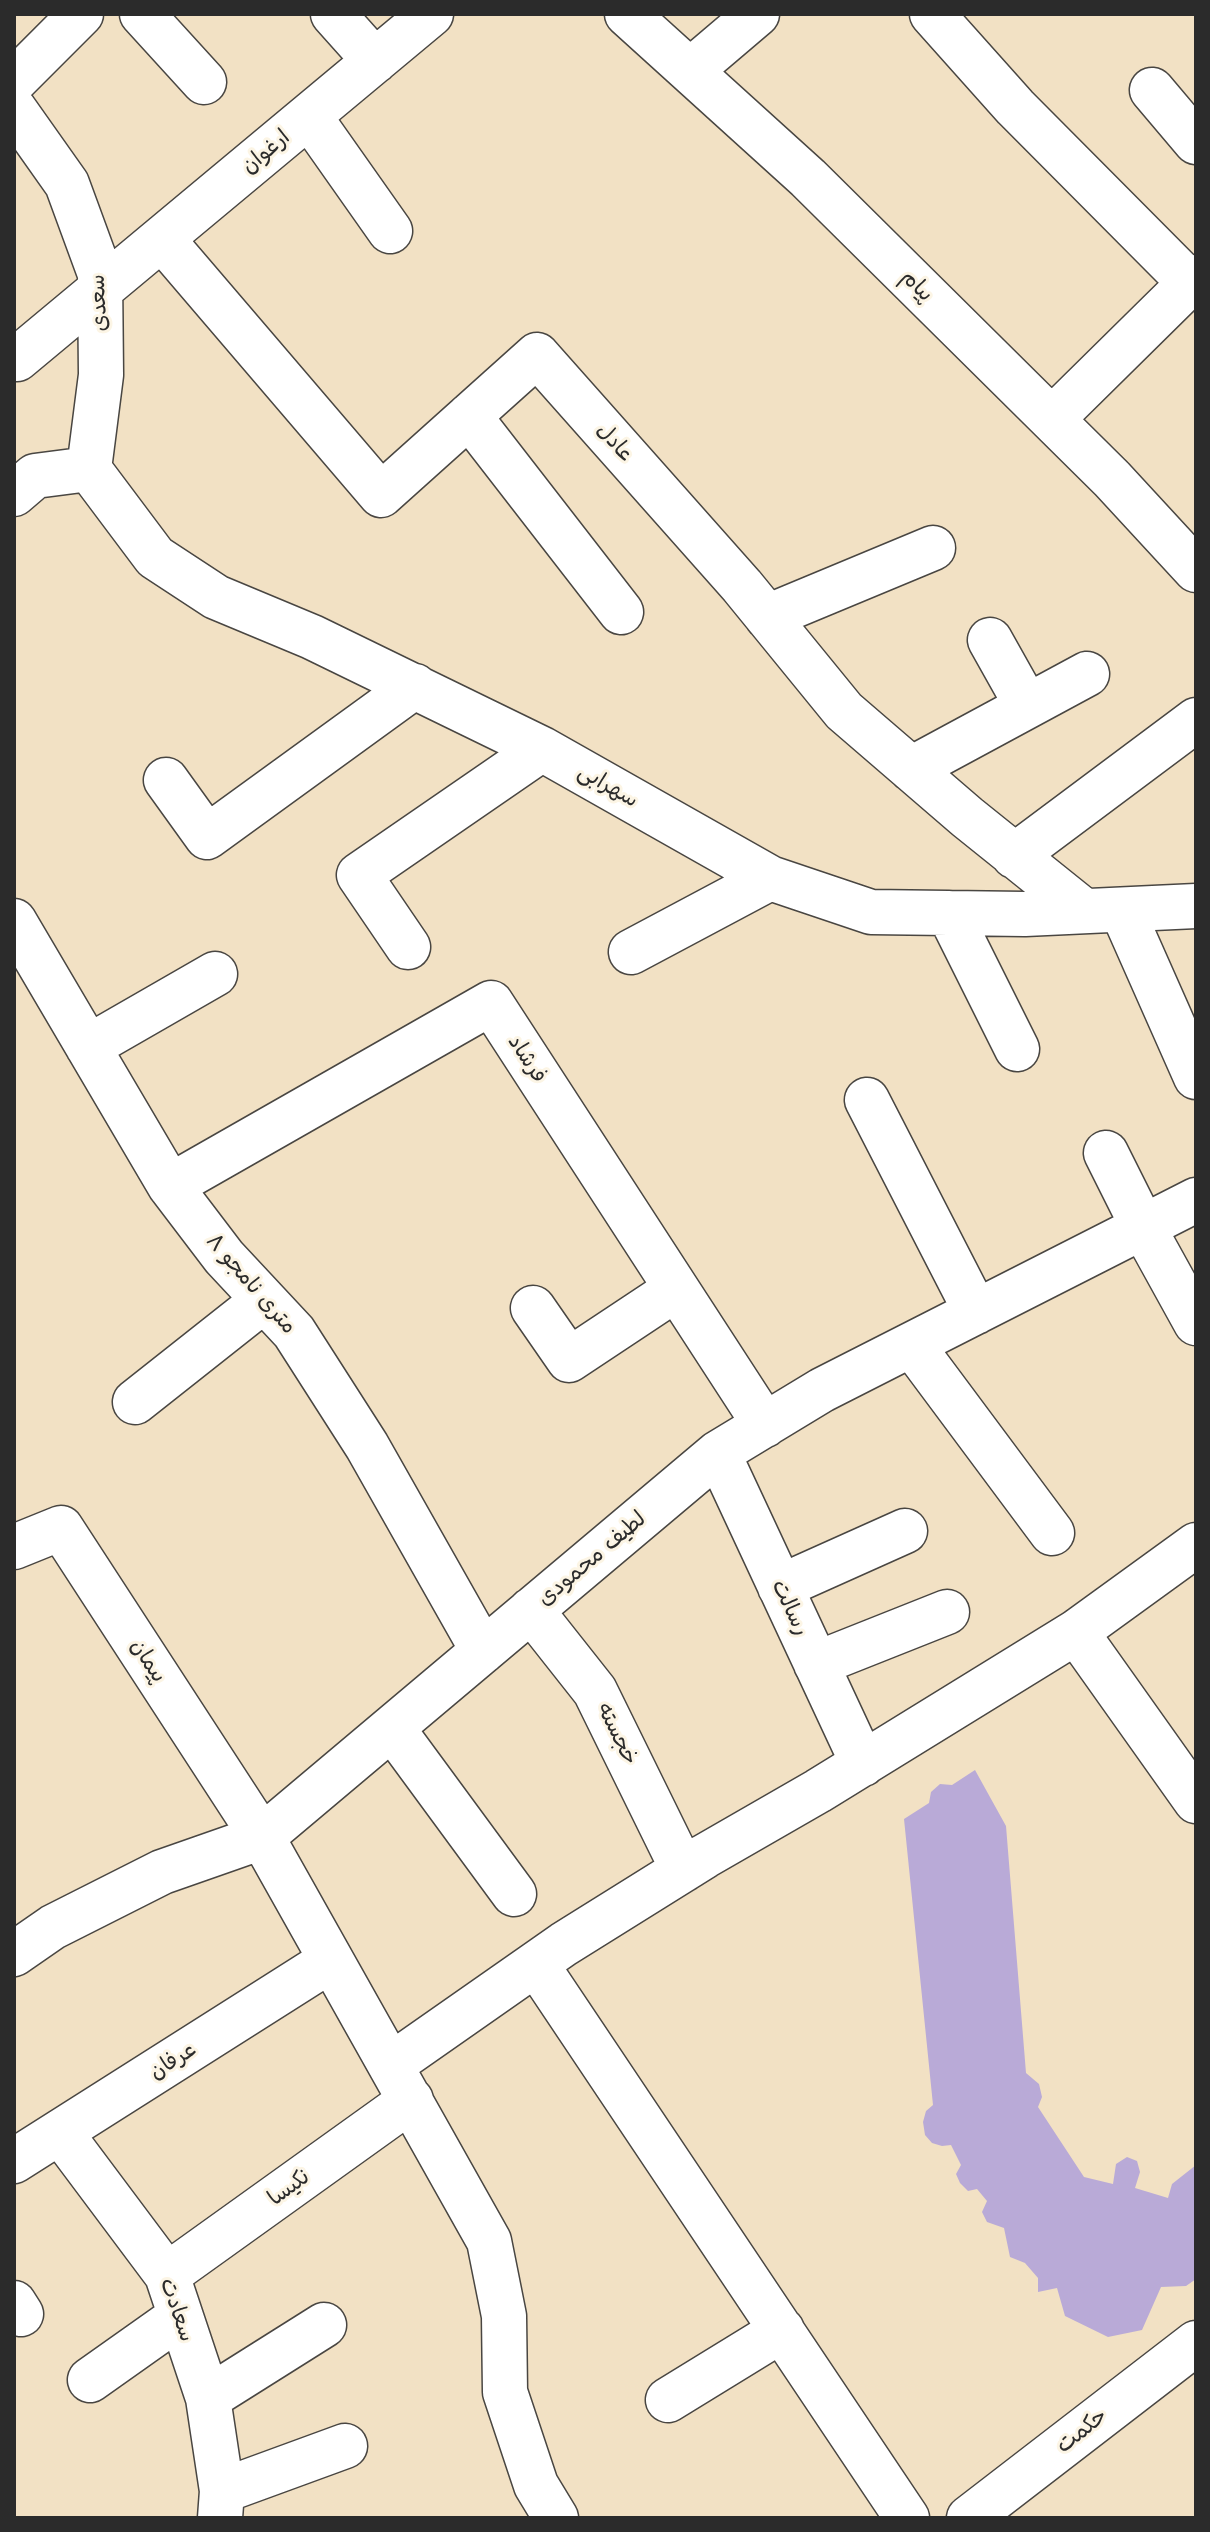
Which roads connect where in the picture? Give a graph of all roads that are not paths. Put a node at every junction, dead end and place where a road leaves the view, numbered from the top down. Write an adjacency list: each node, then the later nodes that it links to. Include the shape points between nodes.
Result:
1 (81, 14): 10 (street)
2 (142, 14): 11 (street)
3 (333, 14): 8 (street)
4 (431, 14): 8 (street, ارغوان)
5 (627, 14): 9 (street, پیام)
6 (757, 14): 9 (street)
7 (932, 14): 19 (street, via 1015,107)
8 (375, 61): 14 (street, ارغوان)
9 (690, 71): 23 (street, پیام, via 808,178)
10 (14, 81)
11 (204, 82)
12 (1152, 90): 15 (street)
13 (14, 109): 16 (street, سعدی)
14 (309, 116): 17 (street); 18 (street, ارغوان)
15 (1196, 142)
16 (27, 160): 20 (street, سعدی, via 67,184)
17 (390, 231)
18 (162, 239): 20 (street, ارغوان); 22 (street, عادل, via 381,495)
19 (1193, 280): 23 (street)
20 (101, 290): 21 (street, ارغوان); 24 (street, سعدی, via 101,375)
21 (17, 359)
22 (469, 416): 28 (street); 29 (street, عادل, via 537,355)
23 (1052, 419): 27 (street, پیام)
24 (89, 469): 25 (street, via 35,476); 32 (street, سهرابی, via 155,557 216,597)
25 (14, 494)
26 (933, 548): 29 (street)
27 (1196, 570)
28 (621, 612)
29 (767, 617): 36 (street, عادل, via 844,711)
30 (990, 640): 33 (street)
31 (1087, 674): 33 (street)
32 (415, 686): 35 (street, سهرابی); 37 (street, via 207,837)
33 (1027, 706): 36 (street)
34 (1196, 720): 38 (street)
35 (542, 749): 39 (street, سهرابی); 44 (street, via 359,875)
36 (911, 769): 38 (street, عادل)
37 (166, 780)
38 (1014, 856): 41 (street, عادل)
39 (770, 878): 42 (street, سهرابی, via 871,912); 45 (street)
40 (1196, 906): 41 (street, سهرابی)
41 (1103, 911): 42 (street, سهرابی); 49 (street)
42 (949, 913): 48 (street)
43 (14, 921): 47 (street, ۸ متری نامجو)
44 (408, 947)
45 (631, 952)
46 (215, 974): 47 (street)
47 (88, 1047): 52 (street, ۸ متری نامجو)
48 (1017, 1049)
49 (1196, 1077)
50 (867, 1100): 58 (street)
51 (1106, 1153): 54 (street)
52 (170, 1186): 55 (street, فرشاد, via 491,1003); 56 (street, ۸ متری نامجو)
53 (1196, 1200): 54 (street, لطیف محمودی)
54 (1143, 1227): 58 (street, لطیف محمودی); 59 (street)
55 (676, 1289): 57 (street, via 569,1360); 62 (street, فرشاد)
56 (264, 1300): 61 (street); 72 (street, ۸ متری نامجو, via 294,1332 367,1446)
57 (533, 1308)
58 (976, 1312): 60 (street, لطیف محمودی)
59 (1196, 1323)
60 (912, 1345): 62 (street, لطیف محمودی); 65 (street)
61 (135, 1402)
62 (765, 1425): 63 (street, لطیف محمودی)
63 (718, 1453): 68 (street, رسالت); 69 (street, لطیف محمودی)
64 (905, 1531): 68 (street)
65 (1052, 1533)
66 (1196, 1545): 71 (street, نکیسا)
67 (14, 1547): 77 (street, پیمان, via 61,1528)
68 (780, 1587): 73 (street, رسالت)
69 (531, 1610): 72 (street, لطیف محمودی); 78 (street, خجسته, via 595,1691)
70 (947, 1612): 73 (street)
71 (1076, 1632): 75 (street, نکیسا); 76 (street)
72 (483, 1651): 74 (street, لطیف محمودی)
73 (816, 1664): 75 (street, رسالت)
74 (392, 1728): 77 (street, لطیف محمودی); 79 (street)
75 (863, 1764): 78 (street, نکیسا)
76 (1196, 1801)
77 (262, 1837): 80 (street, لطیف محمودی, via 162,1872 53,1927); 81 (street)
78 (683, 1870): 82 (street, نکیسا)
79 (514, 1894)
80 (14, 1954)
81 (331, 1960): 83 (street); 84 (street, عرفان)
82 (536, 1964): 83 (street, نکیسا); 89 (street)
83 (401, 2082): 86 (street, نکیسا); 96 (street, via 489,2241 504,2316 505,2392 536,2485)
84 (60, 2132): 85 (street, عرفان); 86 (street, سعادت)
85 (14, 2161)
86 (167, 2275): 87 (street, سعادت)
87 (179, 2317): 91 (street); 92 (street, سعادت)
88 (324, 2325): 92 (street)
89 (782, 2330): 93 (street); 97 (street)
90 (1196, 2343): 98 (street, حکمت)
91 (90, 2380)
92 (208, 2398): 95 (street, سعادت)
93 (668, 2400)
94 (345, 2446): 95 (street)
95 (221, 2504)
96 (556, 2518)
97 (907, 2518)
98 (969, 2518)

